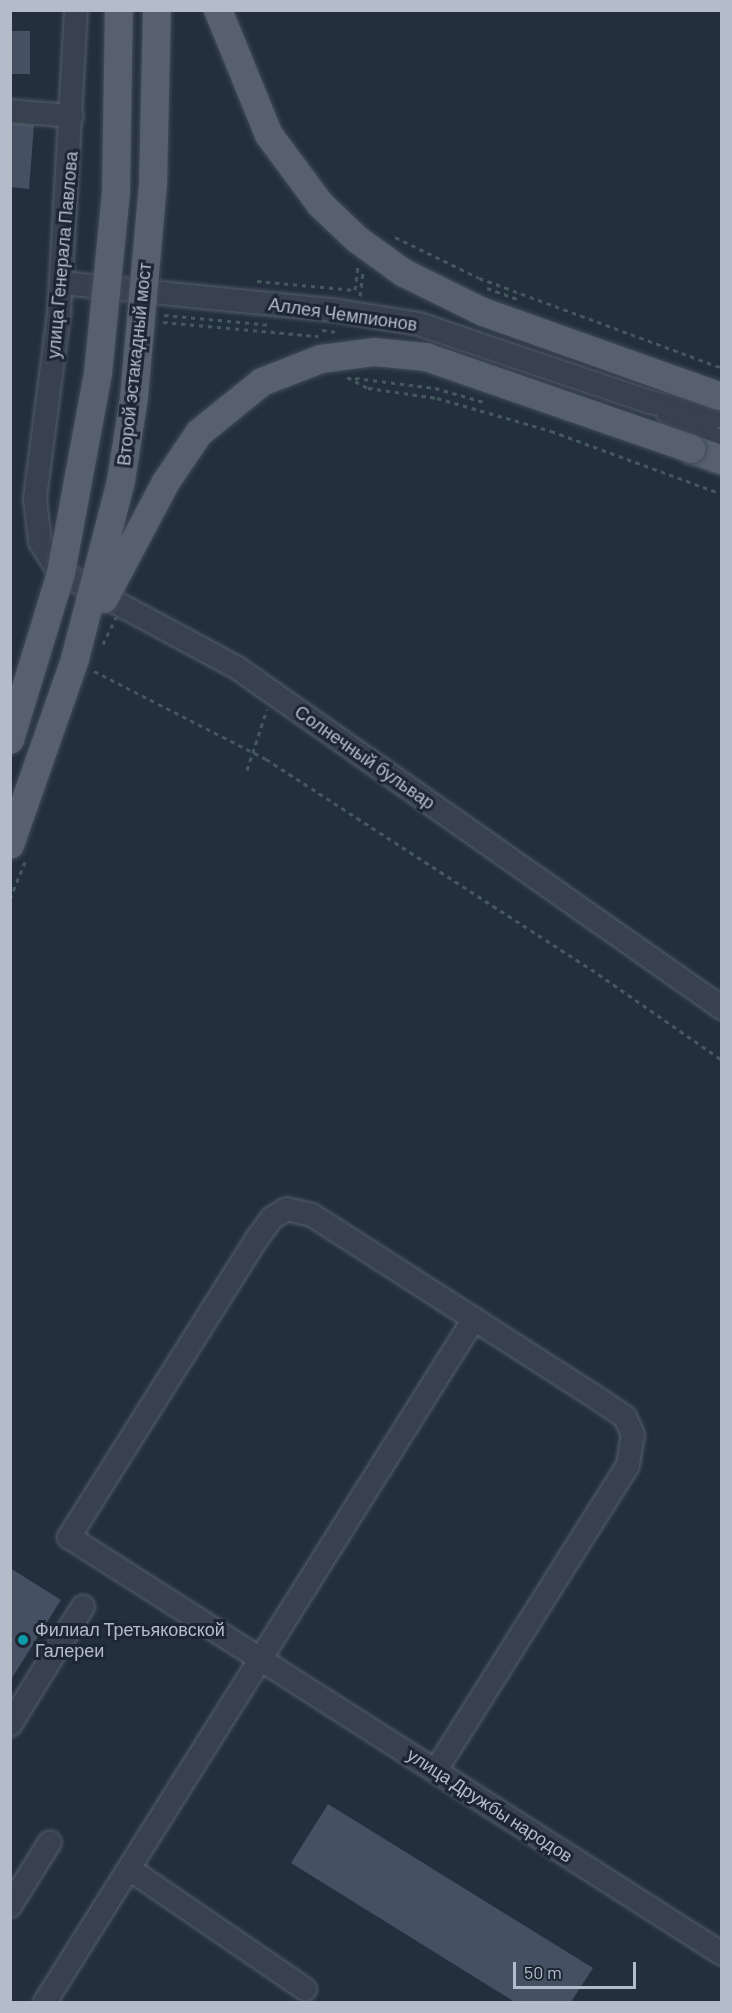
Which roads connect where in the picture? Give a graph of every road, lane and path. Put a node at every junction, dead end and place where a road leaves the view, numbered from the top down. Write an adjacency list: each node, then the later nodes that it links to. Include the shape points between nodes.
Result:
1 (76, 10): 6 (street, улица Генерала Павлова)
2 (119, 10): 23 (main road, Второй эстакадный мост, bridge, via 116,192 98,373 61,573)
3 (157, 10): 20 (main road, Второй эстакадный мост, bridge, via 153,185 134,397)
4 (218, 10): 14 (main road, bridge, via 269,135 320,204 365,246 413,279 483,312)
5 (10, 111): 6 (street)
6 (72, 116): 7 (street, улица Генерала Павлова)
7 (61, 283): 13 (street, Аллея Чемпионов, via 333,310 419,324 488,344); 18 (street, улица Генерала Павлова)
8 (153, 314): 10 (path)
9 (153, 321): 11 (path)
10 (345, 333)
11 (340, 338)
12 (348, 370): 17 (path, via 347,380 368,388 437,398 552,431)
13 (649, 402): 14 (street, Аллея Чемпионов); 15 (street, Аллея Чемпионов)
14 (721, 403)
15 (722, 442)
16 (722, 460): 20 (main road, bridge, via 426,357 364,353 304,364 246,392 199,433 177,464)
17 (722, 494)
18 (35, 499): 22 (street, Солнечный бульвар, via 40,542 55,565 128,612 236,667)
19 (121, 605): 20 (path, bridge)
20 (93, 638): 26 (main road, Второй эстакадный мост, bridge)
21 (89, 668): 24 (path)
22 (277, 695): 24 (path, via 264,714); 27 (street, Солнечный бульвар)
23 (10, 740)
24 (253, 753): 25 (path); 28 (path, via 591,969)
25 (247, 770)
26 (10, 845)
27 (722, 1008)
28 (722, 1060)
29 (474, 1319): 31 (street); 31 (street, улица Дружбы народов, via 299,1208 287,1209 272,1218 258,1237 69,1537); 33 (street, via 625,1418 634,1449)
30 (83, 1607): 32 (street)
31 (258, 1657): 33 (street, улица Дружбы народов); 35 (street)
32 (10, 1725)
33 (436, 1770): 37 (street, улица Дружбы народов)
34 (50, 1842): 36 (street)
35 (130, 1870): 38 (street); 39 (street)
36 (10, 1906)
37 (722, 1954)
38 (305, 1989)
39 (45, 2002)

